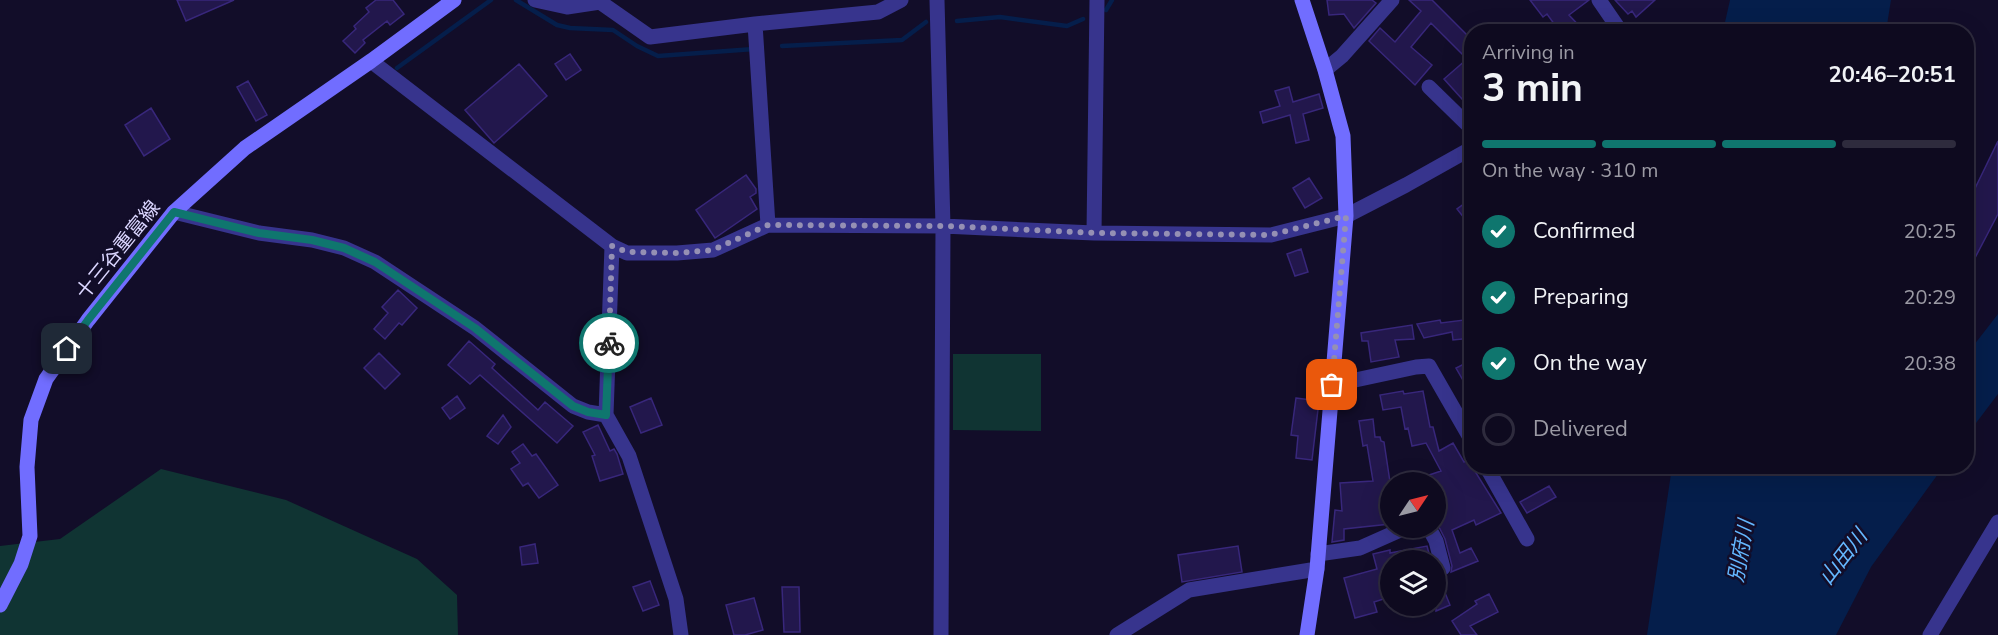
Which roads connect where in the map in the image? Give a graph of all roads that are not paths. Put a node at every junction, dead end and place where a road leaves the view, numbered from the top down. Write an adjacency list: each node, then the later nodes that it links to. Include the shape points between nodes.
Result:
1 (454, 0): 11 (main road, 十三谷重富線)
2 (535, 0): 9 (street, via 567,7 600,2 650,37)
3 (900, 0): 9 (street, via 878,12)
4 (937, 0): 19 (street)
5 (1097, 0): 20 (street)
6 (1302, 0): 12 (main road)
7 (1392, 0): 12 (street)
8 (1599, 0): 10 (street)
9 (755, 24): 18 (street)
10 (1616, 24)
11 (371, 61): 16 (main road, 十三谷重富線, via 245,148); 21 (street)
12 (1325, 70): 17 (main road, via 1343,136)
13 (1429, 87): 14 (street)
14 (1464, 121)
15 (1464, 152): 17 (street)
16 (174, 212): 23 (street, via 259,233 312,240 375,262 475,328 573,406); 30 (main road, 十三谷重富線, via 46,379 31,420 27,467 30,536)
17 (1346, 216): 20 (street, via 1270,235); 22 (main road)
18 (768, 225): 19 (street); 21 (street, via 713,250 627,252)
19 (943, 226): 20 (street); 32 (street)
20 (1094, 233)
21 (612, 246): 23 (street)
22 (1332, 385): 24 (street, via 1430,366); 29 (main road)
23 (606, 415): 31 (street, via 629,456 676,599)
24 (1464, 427)
25 (1490, 474): 28 (street)
26 (1998, 522): 35 (street)
27 (1382, 538): 29 (street)
28 (1527, 539)
29 (1317, 561): 33 (street, via 1189,590); 34 (main road)
30 (0, 605)
31 (681, 635)
32 (941, 635)
33 (1117, 635)
34 (1306, 635)
35 (1930, 635)

